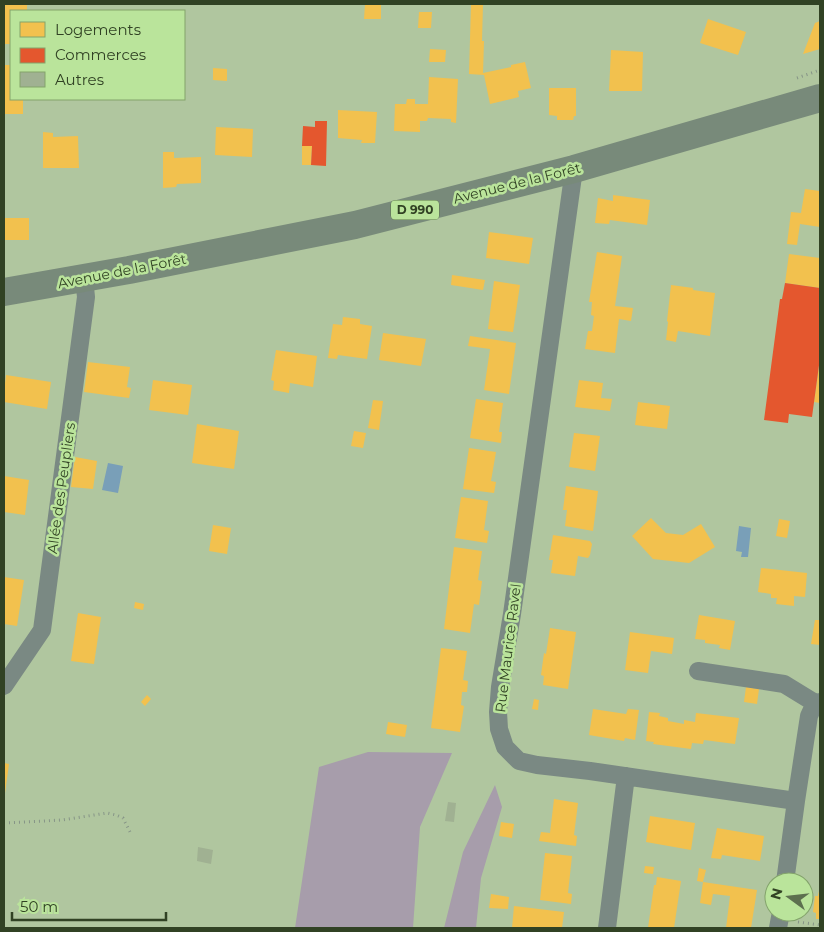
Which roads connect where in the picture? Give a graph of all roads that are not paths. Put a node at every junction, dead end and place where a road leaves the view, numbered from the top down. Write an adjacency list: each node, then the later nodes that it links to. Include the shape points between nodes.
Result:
1 (820, 98): 2 (main road, Avenue de la Forêt / D 990)
2 (574, 169): 3 (main road, Avenue de la Forêt / D 990, via 355,225); 8 (street, Rue Maurice Ravel, via 500,687 498,720 505,747 519,761)
3 (84, 278): 4 (main road, Avenue de la Forêt / D 990); 6 (street, Allée des Peupliers, via 86,297 42,630)
4 (4, 292)
5 (698, 672): 7 (street, via 784,684)
6 (4, 686)
7 (818, 702): 9 (street, via 809,716)
8 (626, 776): 9 (street, Rue Maurice Ravel); 11 (street)
9 (796, 801): 10 (street)
10 (786, 872)
11 (606, 928)

